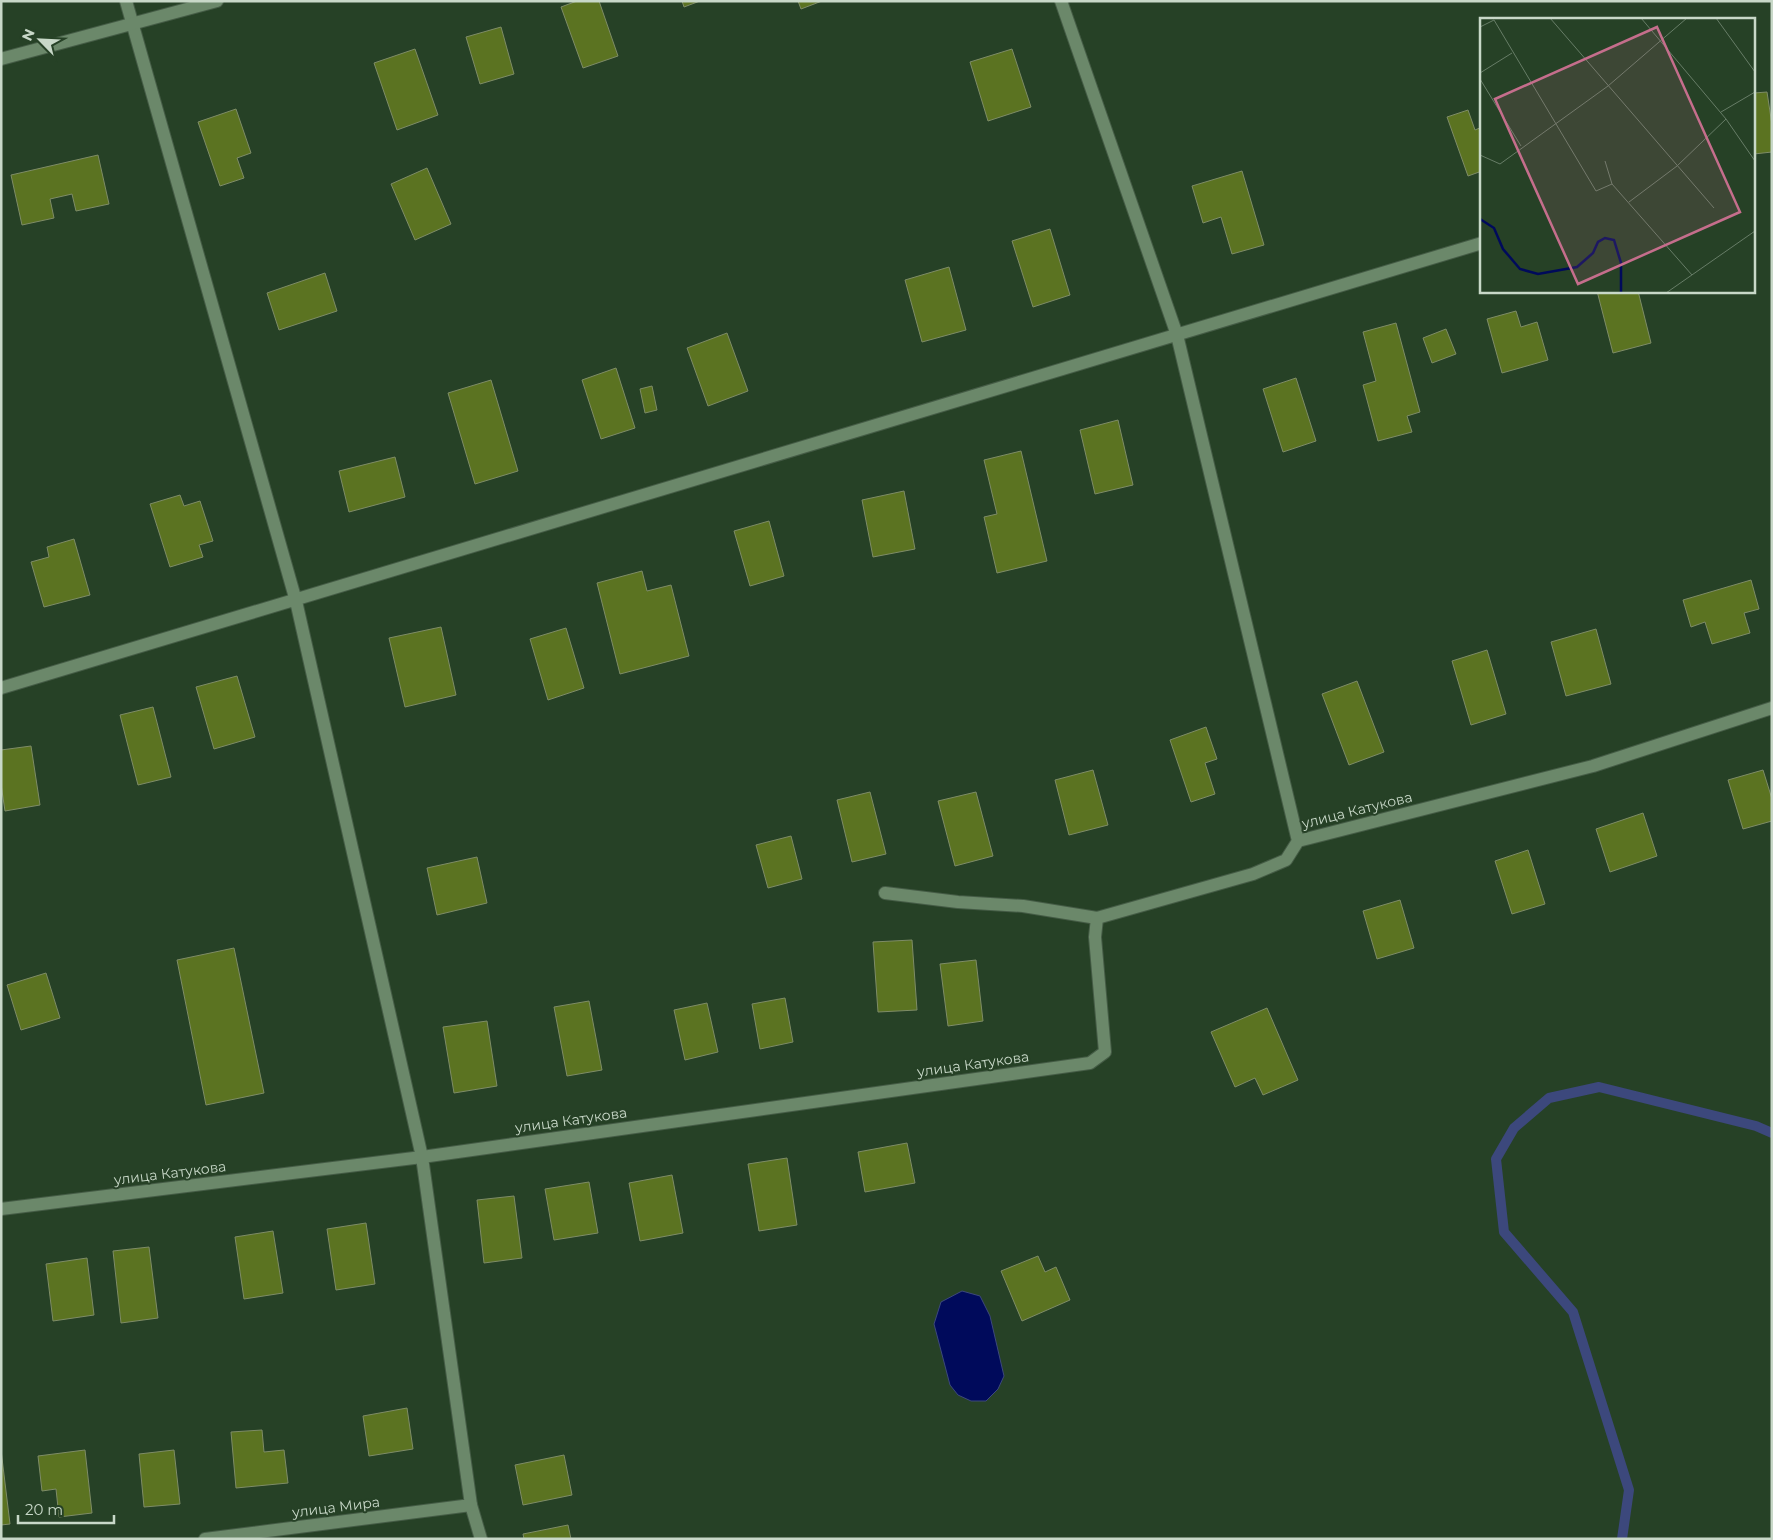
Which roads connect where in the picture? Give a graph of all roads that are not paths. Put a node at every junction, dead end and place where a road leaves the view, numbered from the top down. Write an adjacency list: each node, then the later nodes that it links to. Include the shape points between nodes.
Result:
1 (126, 1): 4 (street)
2 (217, 1): 4 (street)
3 (1061, 1): 7 (street)
4 (133, 24): 5 (street); 8 (street)
5 (1, 59)
6 (1480, 245): 7 (street)
7 (1177, 335): 8 (street); 11 (street)
8 (296, 601): 9 (street); 14 (street)
9 (1, 688)
10 (1772, 708): 11 (street, улица Катукова, via 1593,766)
11 (1298, 841): 13 (street, улица Катукова, via 1286,860 1253,874)
12 (885, 893): 13 (street, via 1023,906)
13 (1097, 918): 14 (street, улица Катукова, via 1095,937 1104,1052 1090,1063)
14 (422, 1156): 15 (street, улица Катукова); 16 (street)
15 (1, 1209)
16 (471, 1505): 17 (street, улица Мира); 18 (street)
17 (205, 1539)
18 (481, 1539)

